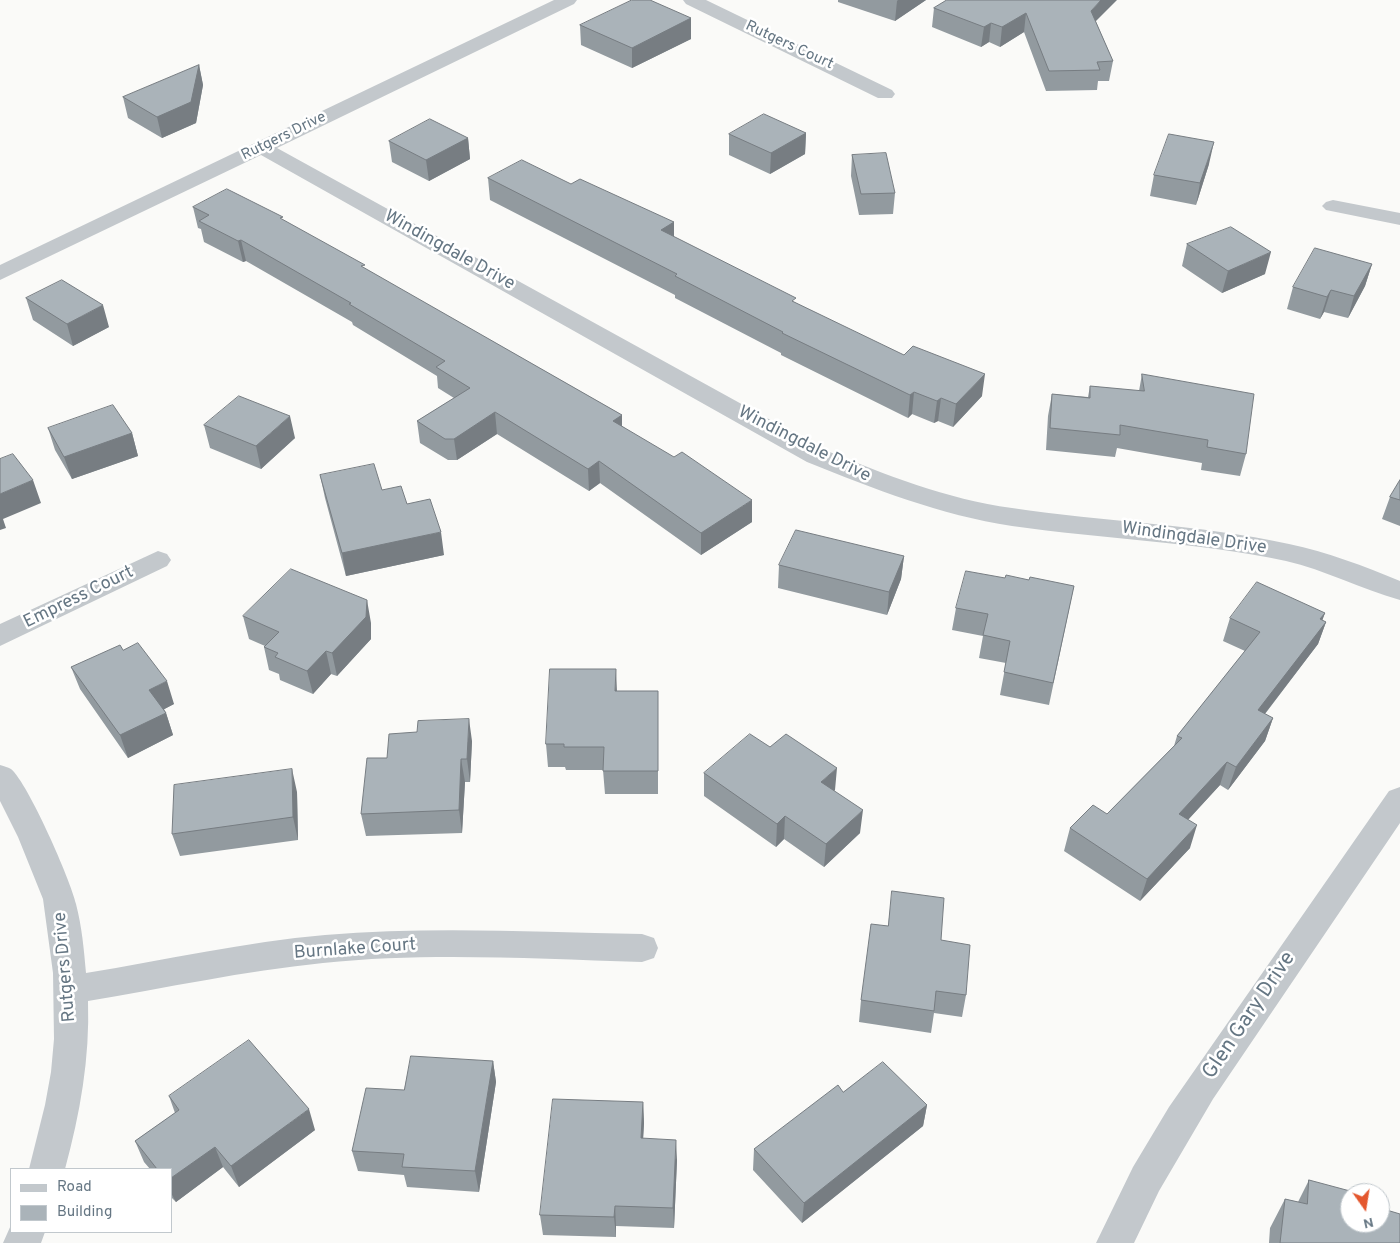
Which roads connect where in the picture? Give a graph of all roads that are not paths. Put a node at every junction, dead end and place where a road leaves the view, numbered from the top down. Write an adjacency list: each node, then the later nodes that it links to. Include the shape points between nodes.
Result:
1 (568, 0): 4 (street, Rutgers Drive)
2 (692, 0): 3 (street, Rutgers Court)
3 (886, 94)
4 (263, 148): 7 (street, Rutgers Drive); 9 (street, Windingdale Drive, via 816,456 875,482 1010,517 1220,540 1290,553)
5 (1333, 206): 6 (street)
6 (1400, 219)
7 (0, 273)
8 (158, 560): 10 (street, Empress Court)
9 (1400, 591)
10 (0, 636)
11 (0, 777): 14 (street, Rutgers Drive, via 35,839 61,905)
12 (1400, 799): 16 (street, Glen Gary Drive, via 1179,1122 1130,1208)
13 (642, 948): 14 (street, Burnlake Court, via 474,944 323,949)
14 (72, 990): 15 (street, Rutgers Drive, via 69,1075)
15 (47, 1168)
16 (1115, 1243)

